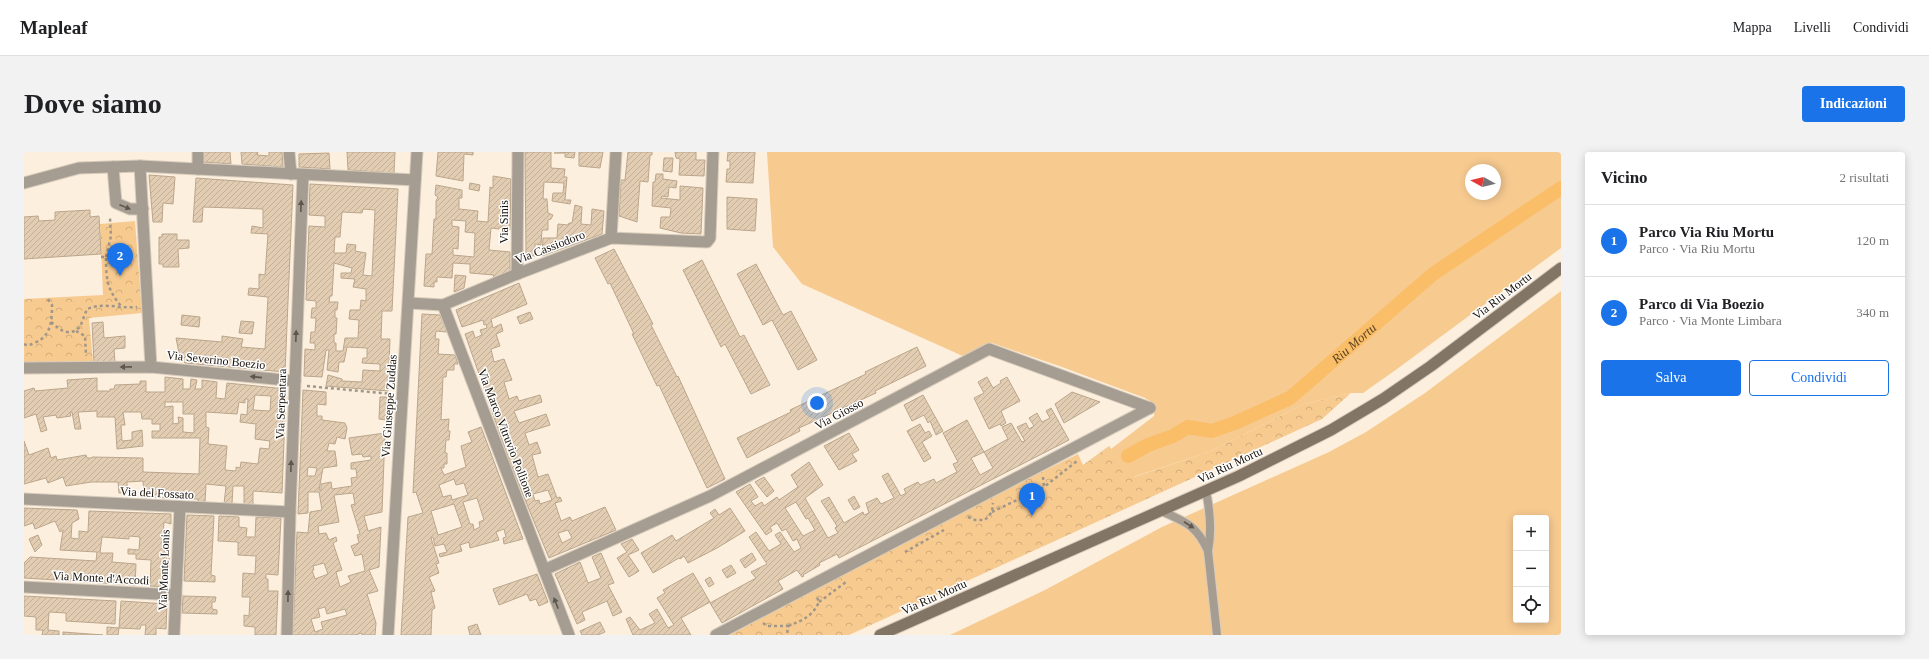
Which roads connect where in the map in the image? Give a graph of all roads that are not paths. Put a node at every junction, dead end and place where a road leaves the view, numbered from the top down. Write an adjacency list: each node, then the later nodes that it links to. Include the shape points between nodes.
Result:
1 (198, 152): 9 (street)
2 (289, 152): 10 (street)
3 (417, 152): 12 (street, Via Giuseppe Zuddas)
4 (518, 152): 17 (street, Via Sinis)
5 (616, 152): 15 (street)
6 (713, 152): 15 (street, Via Cassiodoro, via 710,238 707,242)
7 (140, 166): 8 (street); 9 (street); 14 (street)
8 (113, 167): 13 (street, via 79,168); 14 (street, one-way to 14, via 116,203 130,209)
9 (198, 169): 10 (street)
10 (291, 174): 11 (street)
11 (303, 175): 12 (street); 22 (street, Via Serpentara, one-way to 11)
12 (415, 180): 18 (street, Via Giuseppe Zuddas)
13 (24, 183)
14 (143, 209): 20 (street)
15 (611, 238): 17 (street, Via Cassiodoro)
16 (1561, 268): 23 (main road, Via Riu Mortu, via 1383,399 1283,455)
17 (517, 274): 19 (street, Via Cassiodoro)
18 (409, 303): 19 (street, Via Cassiodoro); 34 (street, Via Giuseppe Zuddas)
19 (443, 305): 29 (street, Via Marco Vitruvio Pollione)
20 (151, 367): 21 (street, Via Severino Boezio, one-way to 21); 22 (street, Via Severino Boezio, one-way to 20)
21 (24, 368)
22 (294, 381): 27 (street, Via Serpentara, one-way to 22)
23 (1206, 490): 26 (main road, Via Riu Mortu); 28 (lane, via 1211,532)
24 (24, 499): 25 (street, Via del Fossato)
25 (180, 507): 27 (street, Via del Fossato); 31 (street, Via Monte Lonis)
26 (1159, 510): 28 (lane, one-way to 28, via 1197,531); 37 (main road, Via Riu Mortu)
27 (290, 512): 33 (street, Via Serpentara, one-way to 27)
28 (1208, 551): 38 (lane)
29 (544, 570): 35 (street, Via Marco Vitruvio Pollione, one-way to 29); 36 (street, Via Giosso, via 710,496 989,349 1150,408)
30 (24, 587): 31 (street, Via Monte d'Accodi)
31 (176, 595): 32 (street, Via Monte Lonis)
32 (174, 635)
33 (287, 635)
34 (388, 635)
35 (568, 635)
36 (716, 635)
37 (880, 635)
38 (1217, 635)

